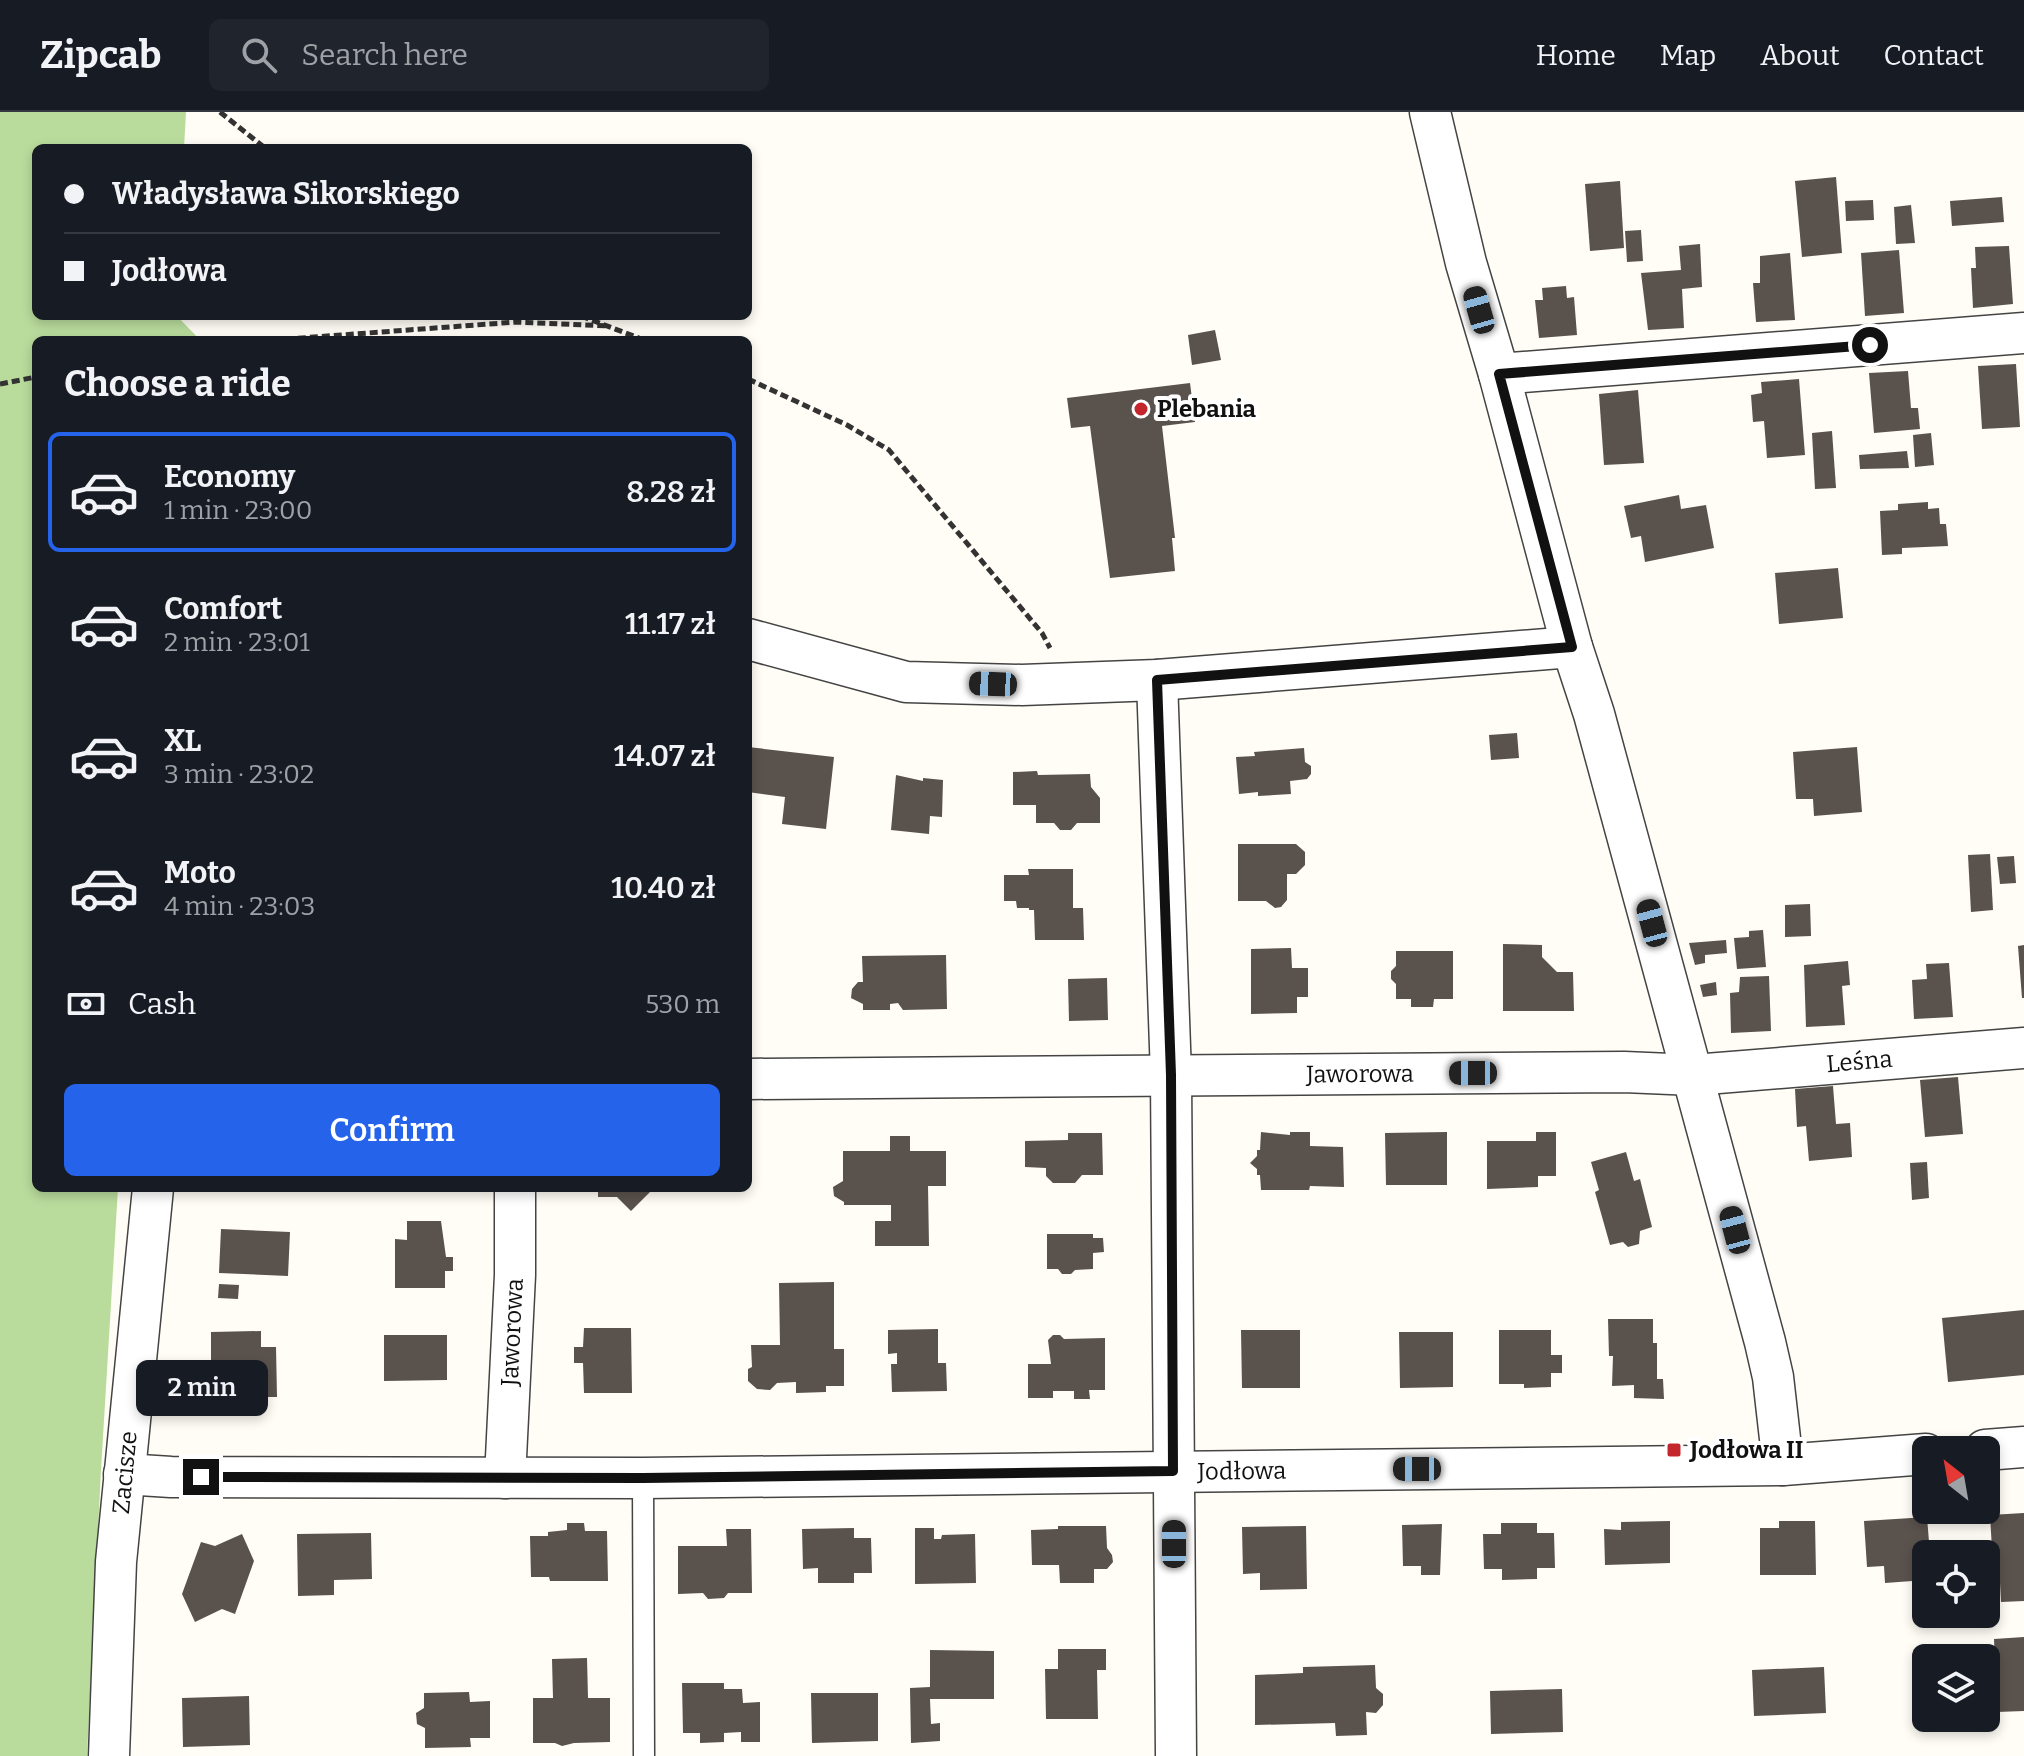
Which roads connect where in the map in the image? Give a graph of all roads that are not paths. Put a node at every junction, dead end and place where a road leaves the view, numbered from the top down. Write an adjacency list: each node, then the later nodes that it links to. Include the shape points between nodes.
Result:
1 (1430, 112): 3 (street)
2 (2024, 333): 3 (street)
3 (1499, 374): 5 (street)
4 (752, 640): 6 (street, via 906,682 1069,685)
5 (1572, 647): 6 (street); 9 (street)
6 (1157, 680): 8 (street)
7 (2024, 1048): 9 (street, Leśna)
8 (1171, 1075): 9 (street, Jaworowa); 10 (street, Jaworowa); 17 (street)
9 (1694, 1075): 16 (street, via 1773,1377)
10 (752, 1079)
11 (153, 1192): 18 (street, Zacisze)
12 (515, 1192): 19 (street, Jaworowa)
13 (2024, 1447): 14 (street)
14 (2000, 1449)
15 (1912, 1455): 16 (street, Jodłowa)
16 (1783, 1465): 17 (street, Jodłowa)
17 (1173, 1471): 20 (street, Jodłowa); 23 (street)
18 (124, 1474): 19 (street, Jodłowa); 21 (street, Zacisze)
19 (505, 1478): 20 (street, Jodłowa)
20 (643, 1478): 22 (lane)
21 (109, 1756)
22 (644, 1756)
23 (1176, 1756)

